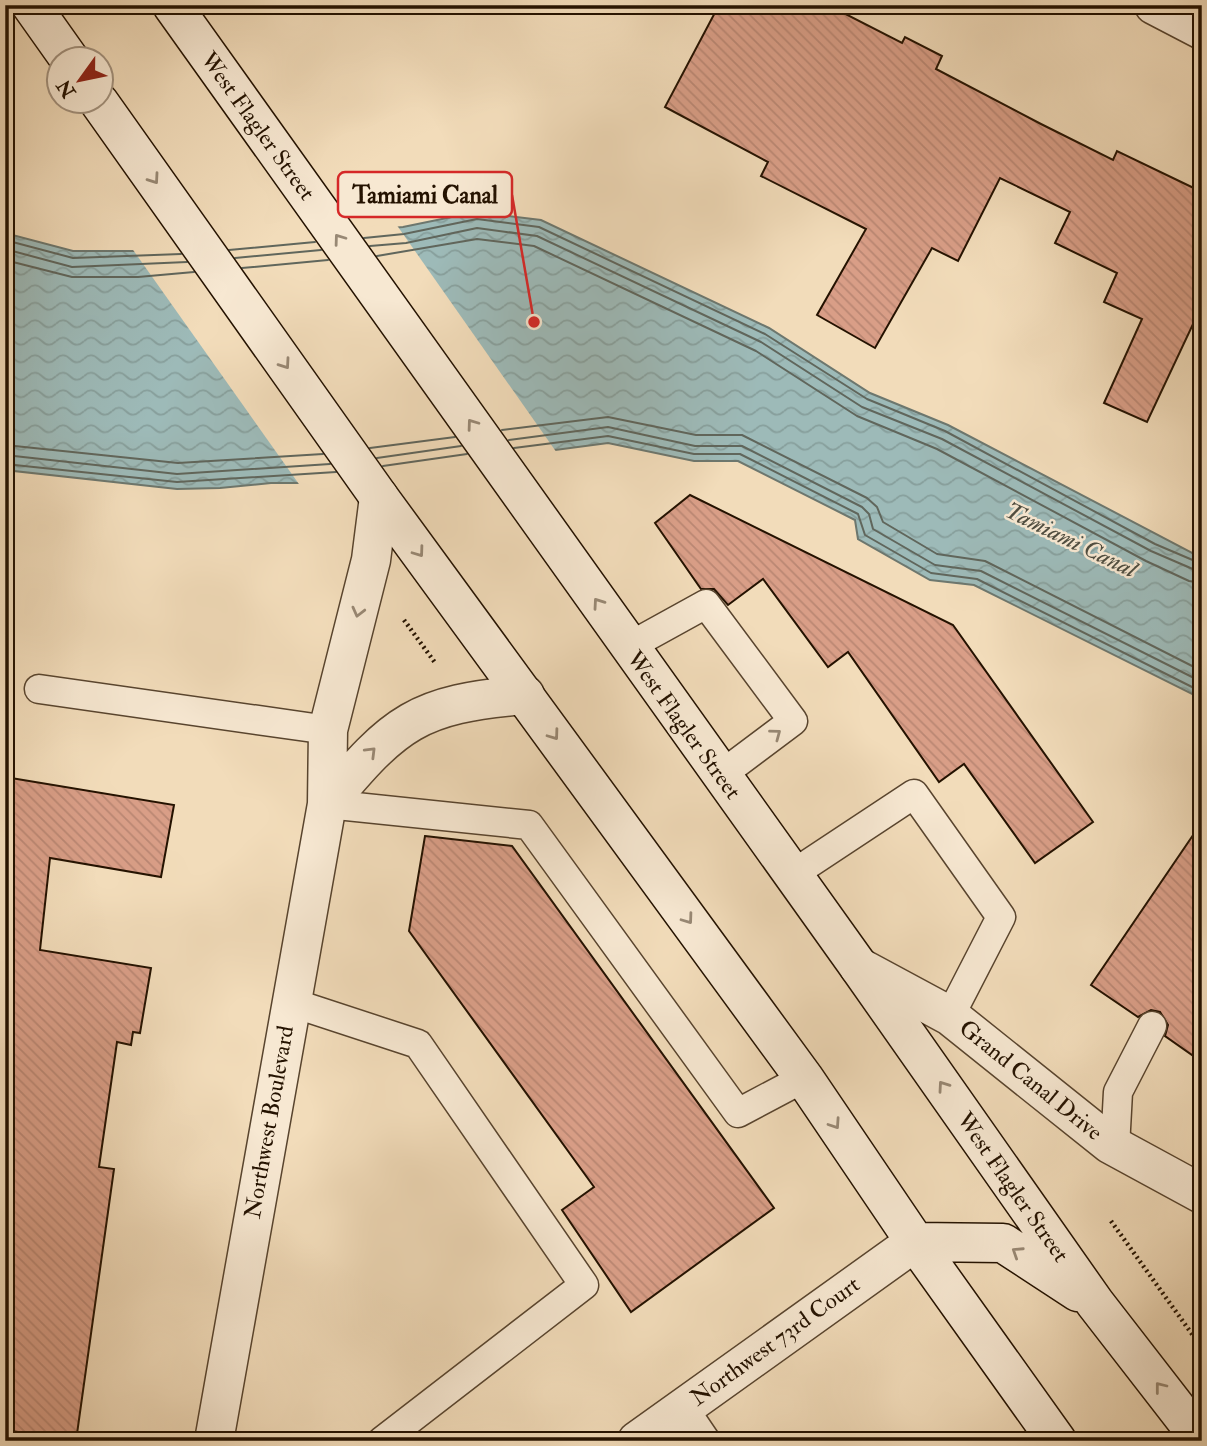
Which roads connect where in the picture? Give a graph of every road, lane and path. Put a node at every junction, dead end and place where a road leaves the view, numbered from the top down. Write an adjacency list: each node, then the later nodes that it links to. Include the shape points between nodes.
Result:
1 (31, 5): 5 (main road)
2 (172, 5): 9 (main road, West Flagler Street, one-way to 2)
3 (1154, 5): 4 (main road)
4 (1202, 30)
5 (60, 46)
6 (110, 116): 7 (main road, one-way to 7)
7 (379, 497): 12 (main road, one-way to 12); 13 (main road, Northwest Boulevard, one-way to 13, via 371,561)
8 (397, 612): 10 (path)
9 (628, 647): 14 (main road, West Flagler Street); 14 (lane, one-way to 9, via 793,721 706,604)
10 (437, 665)
11 (39, 689): 13 (lane)
12 (525, 695): 15 (main road, Northwest Boulevard, one-way to 12, via 370,752 416,718 472,699); 21 (main road, one-way to 21)
13 (328, 730): 15 (main road, Northwest Boulevard)
14 (721, 775): 16 (main road, West Flagler Street)
15 (327, 804): 18 (main road, Northwest Boulevard); 21 (lane, via 529,825 738,1113)
16 (793, 874): 17 (main road, West Flagler Street); 19 (lane, via 914,794 1001,917)
17 (859, 967): 19 (main road, Grand Canal Drive); 26 (main road, West Flagler Street, one-way to 17)
18 (290, 1002): 29 (main road, Northwest Boulevard); 30 (lane, via 418,1044 584,1284)
19 (950, 1016): 22 (main road, Grand Canal Drive)
20 (1152, 1027): 22 (lane, via 1118,1092)
21 (804, 1078): 25 (main road, one-way to 25)
22 (1115, 1147): 23 (main road, Grand Canal Drive)
23 (1202, 1194)
24 (1111, 1221): 27 (path)
25 (915, 1242): 26 (main road, one-way to 25, via 1003,1243); 28 (main road, Northwest 73rd Court); 33 (main road)
26 (1095, 1303): 34 (main road, West Flagler Street, one-way to 26)
27 (1202, 1348)
28 (682, 1407): 31 (main road, Northwest 73rd Court); 32 (lane)
29 (214, 1441)
30 (382, 1441)
31 (636, 1441)
32 (706, 1441)
33 (1057, 1441)
34 (1202, 1441)

